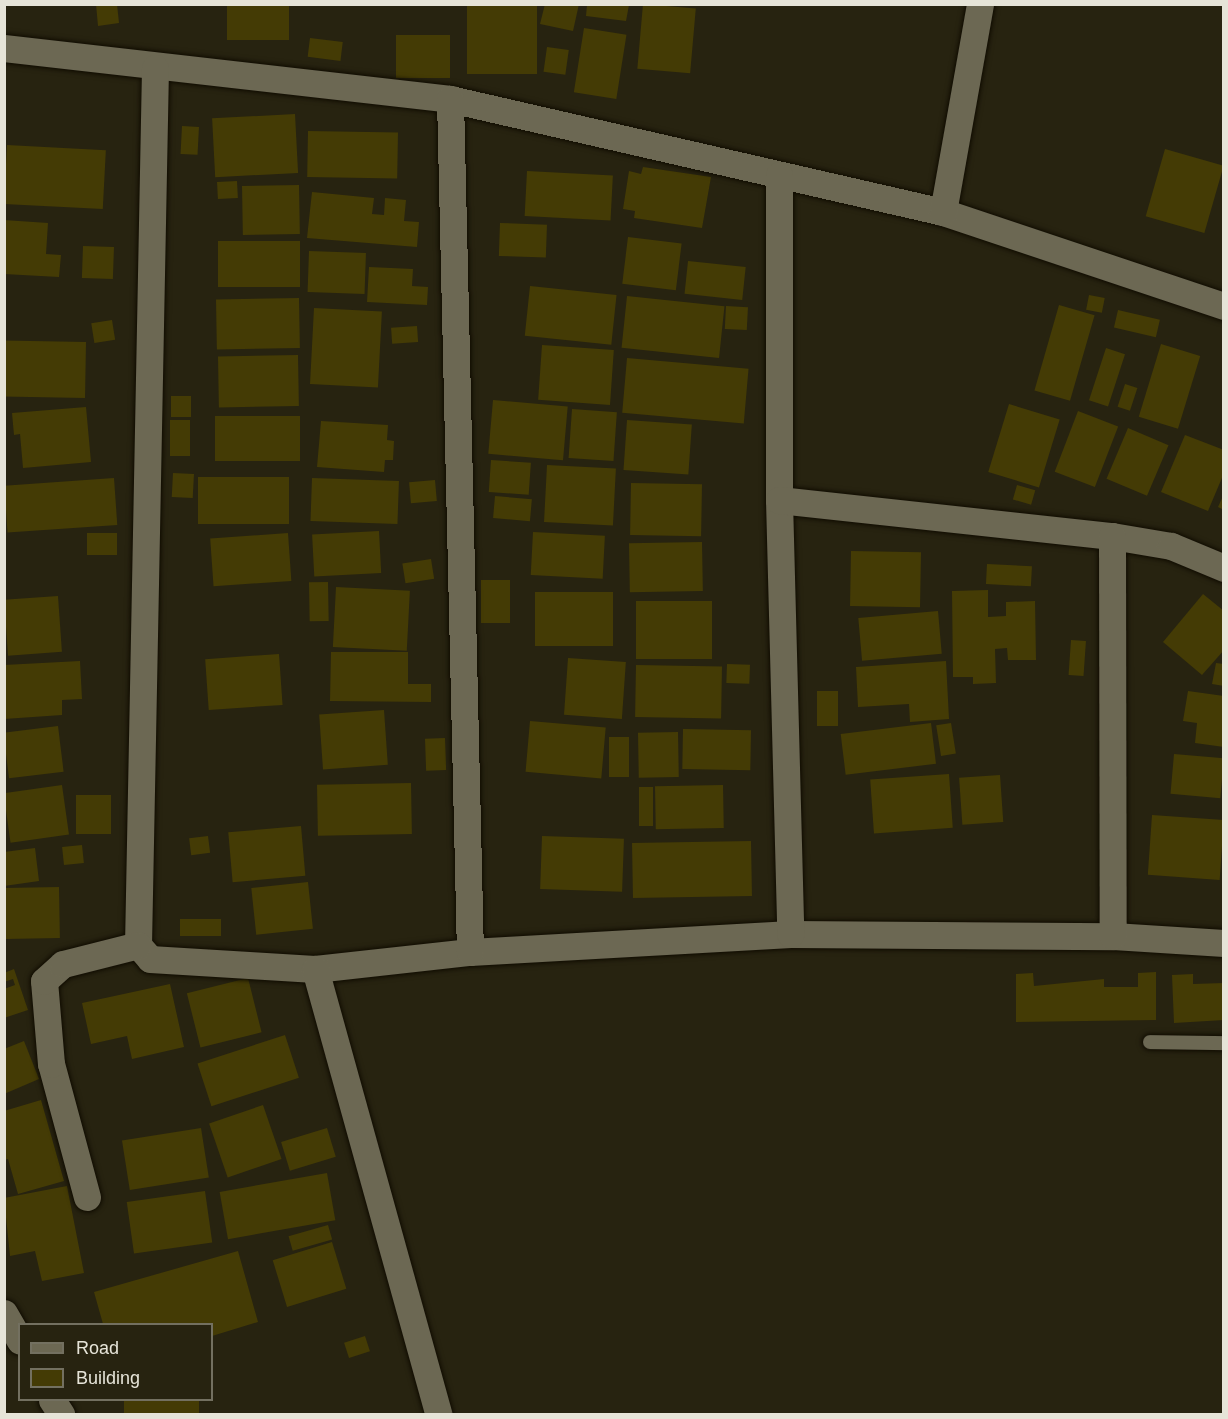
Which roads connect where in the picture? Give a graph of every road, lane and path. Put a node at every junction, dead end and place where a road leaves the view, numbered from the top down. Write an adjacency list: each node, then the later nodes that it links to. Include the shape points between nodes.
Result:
1 (980, 4): 6 (street)
2 (4, 48): 3 (street)
3 (156, 68): 4 (street); 14 (street)
4 (450, 99): 5 (street); 15 (street)
5 (779, 175): 6 (street); 8 (street)
6 (943, 212): 7 (street)
7 (1224, 306)
8 (778, 500): 9 (street); 11 (street)
9 (1112, 536): 10 (street, via 1171,546); 12 (street)
10 (1224, 568)
11 (790, 934): 12 (street); 15 (street)
12 (1113, 936): 13 (street)
13 (1224, 942)
14 (138, 945): 16 (street, via 150,959); 19 (street, via 63,964 44,981 51,1064)
15 (470, 952): 16 (street)
16 (315, 969): 22 (street)
17 (1150, 1042): 18 (lane)
18 (1224, 1043)
19 (87, 1197)
20 (4, 1313): 21 (street)
21 (18, 1338)
22 (438, 1414)

